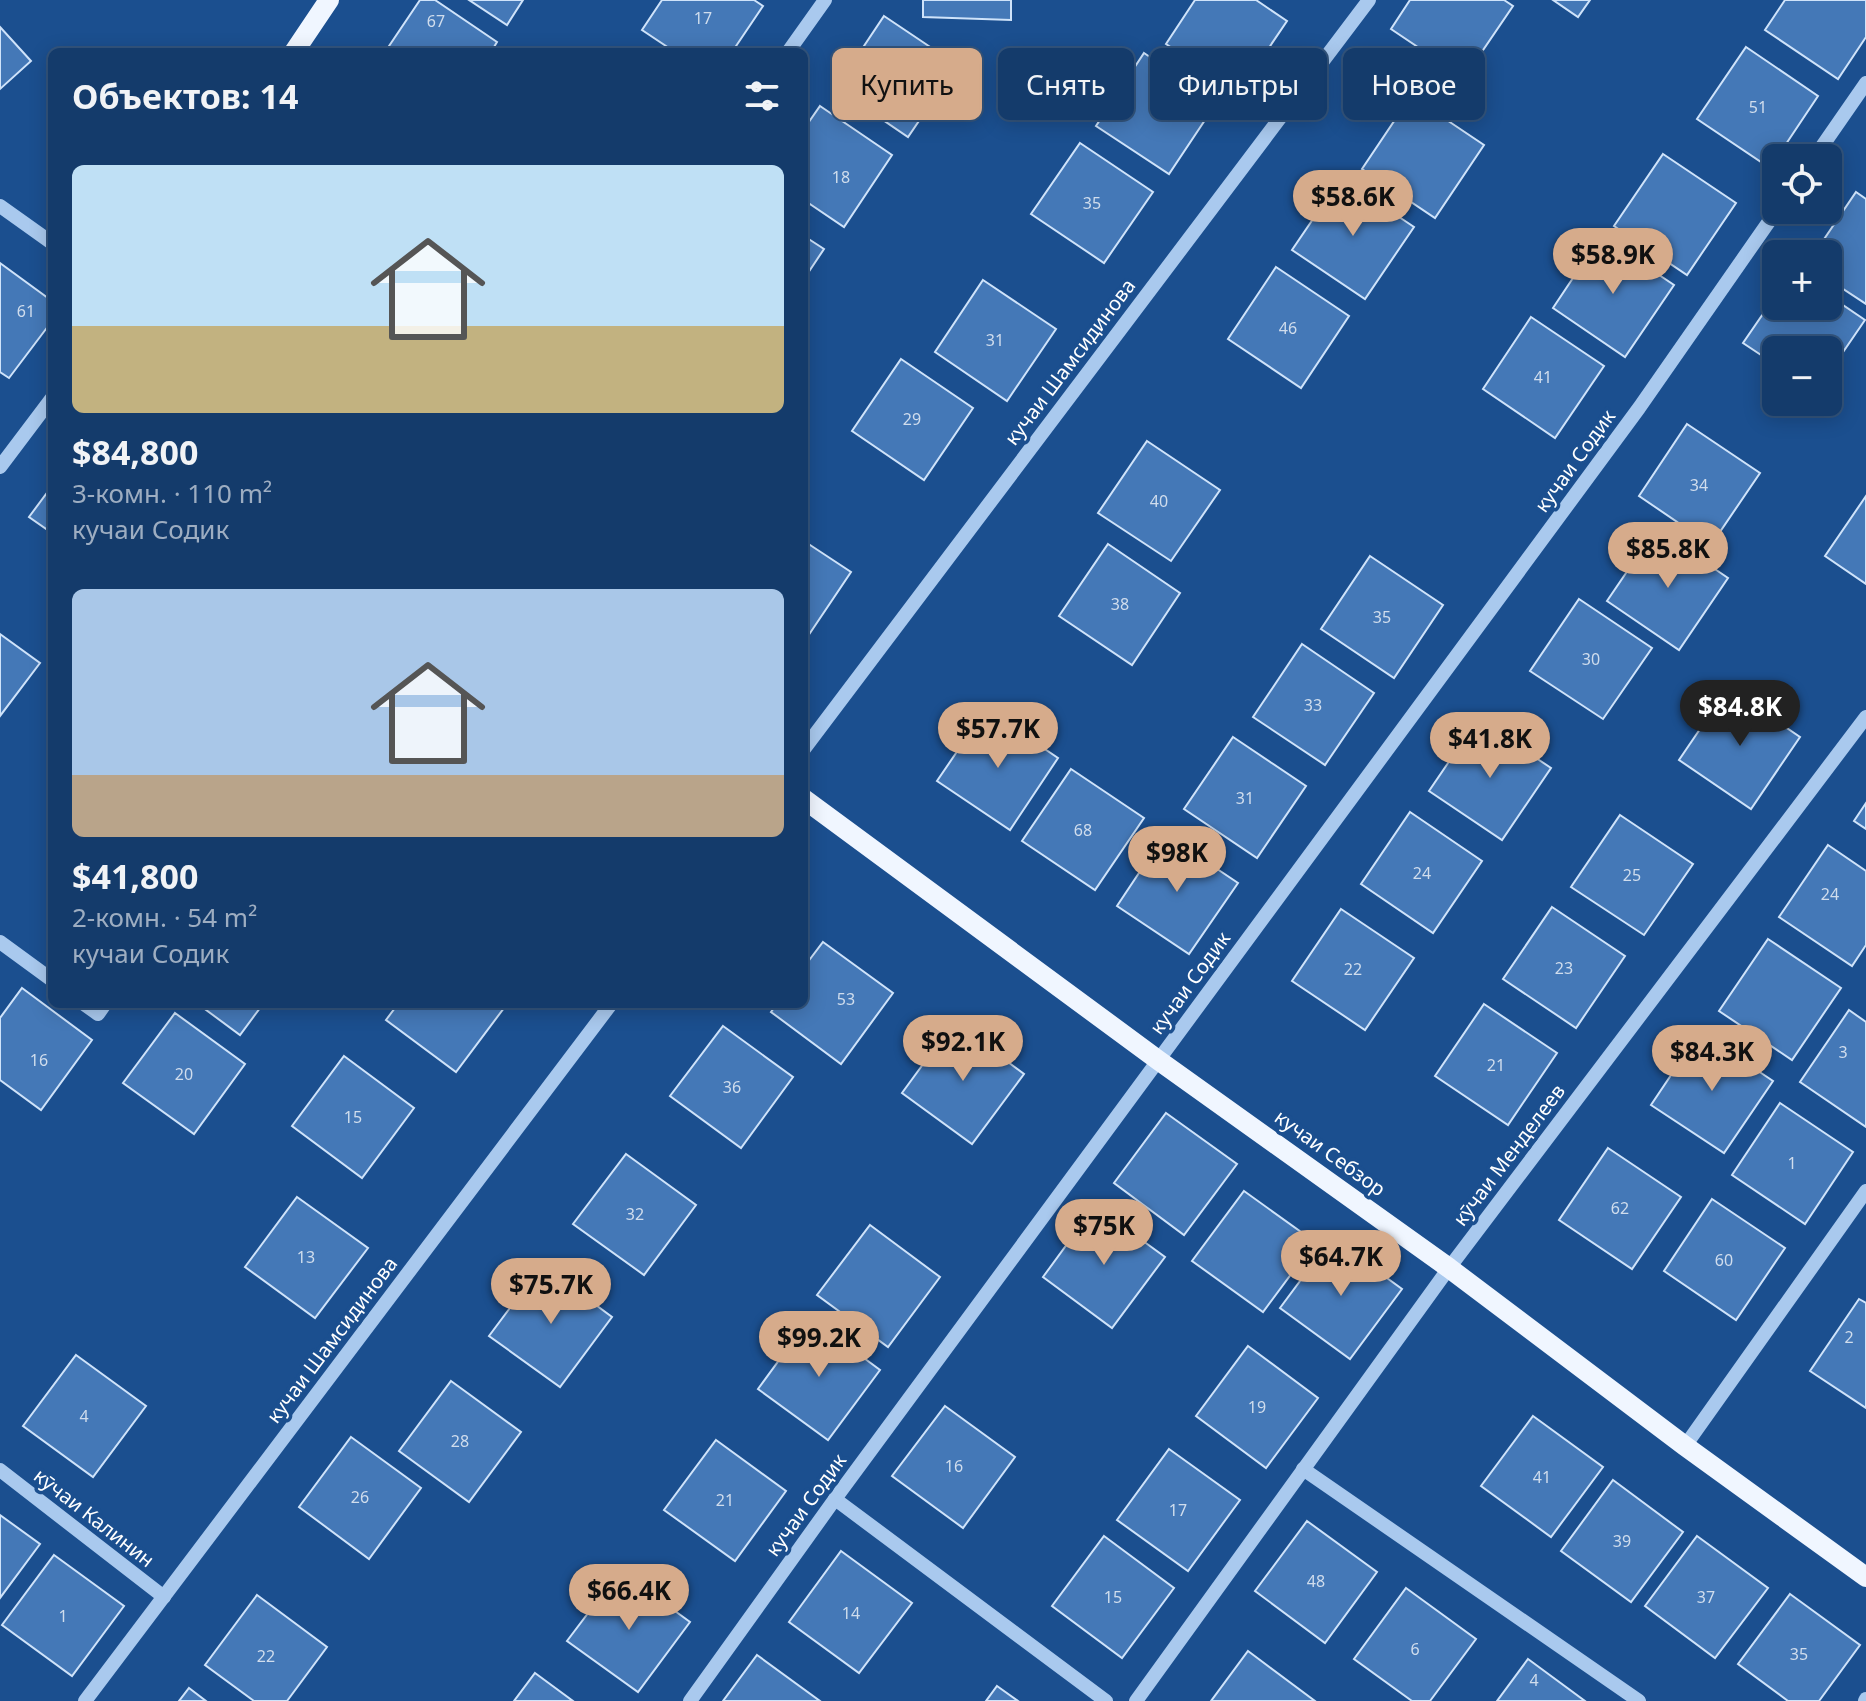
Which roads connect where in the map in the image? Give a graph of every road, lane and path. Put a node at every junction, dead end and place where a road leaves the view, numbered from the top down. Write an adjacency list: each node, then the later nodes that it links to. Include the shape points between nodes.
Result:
1 (329, 0): 4 (main road)
2 (825, 0): 5 (street)
3 (1369, 0): 14 (street, кучаи Шамсидинова)
4 (297, 48)
5 (791, 48)
6 (1866, 83): 7 (street)
7 (1824, 144)
8 (0, 206): 10 (street)
9 (1767, 224): 19 (street, кучаи Содик, via 1639,408)
10 (48, 240)
11 (48, 403): 12 (street)
12 (0, 467)
13 (1866, 717): 21 (street, кӯчаи Менделеев)
14 (808, 744)
15 (808, 802): 19 (main road, кучаи Себзор)
16 (0, 942): 17 (street)
17 (48, 977)
18 (608, 1008): 27 (street, кучаи Шамсидинова)
19 (1158, 1060): 21 (main road, кучаи Себзор); 25 (street, кучаи Содик)
20 (1866, 1191): 22 (street)
21 (1449, 1268): 22 (main road, кучаи Себзор); 23 (street, кӯчаи Менделеев)
22 (1685, 1446): 26 (main road, кучаи Себзор)
23 (1303, 1469): 31 (street, кӯчаи Менделеев); 32 (street)
24 (0, 1470): 27 (street, кӯчаи Калинин)
25 (835, 1499): 29 (street, кучаи Содик); 30 (street)
26 (1866, 1577)
27 (164, 1597): 28 (street, кучаи Шамсидинова)
28 (85, 1701)
29 (690, 1701)
30 (1106, 1701)
31 (1136, 1701)
32 (1639, 1701)

